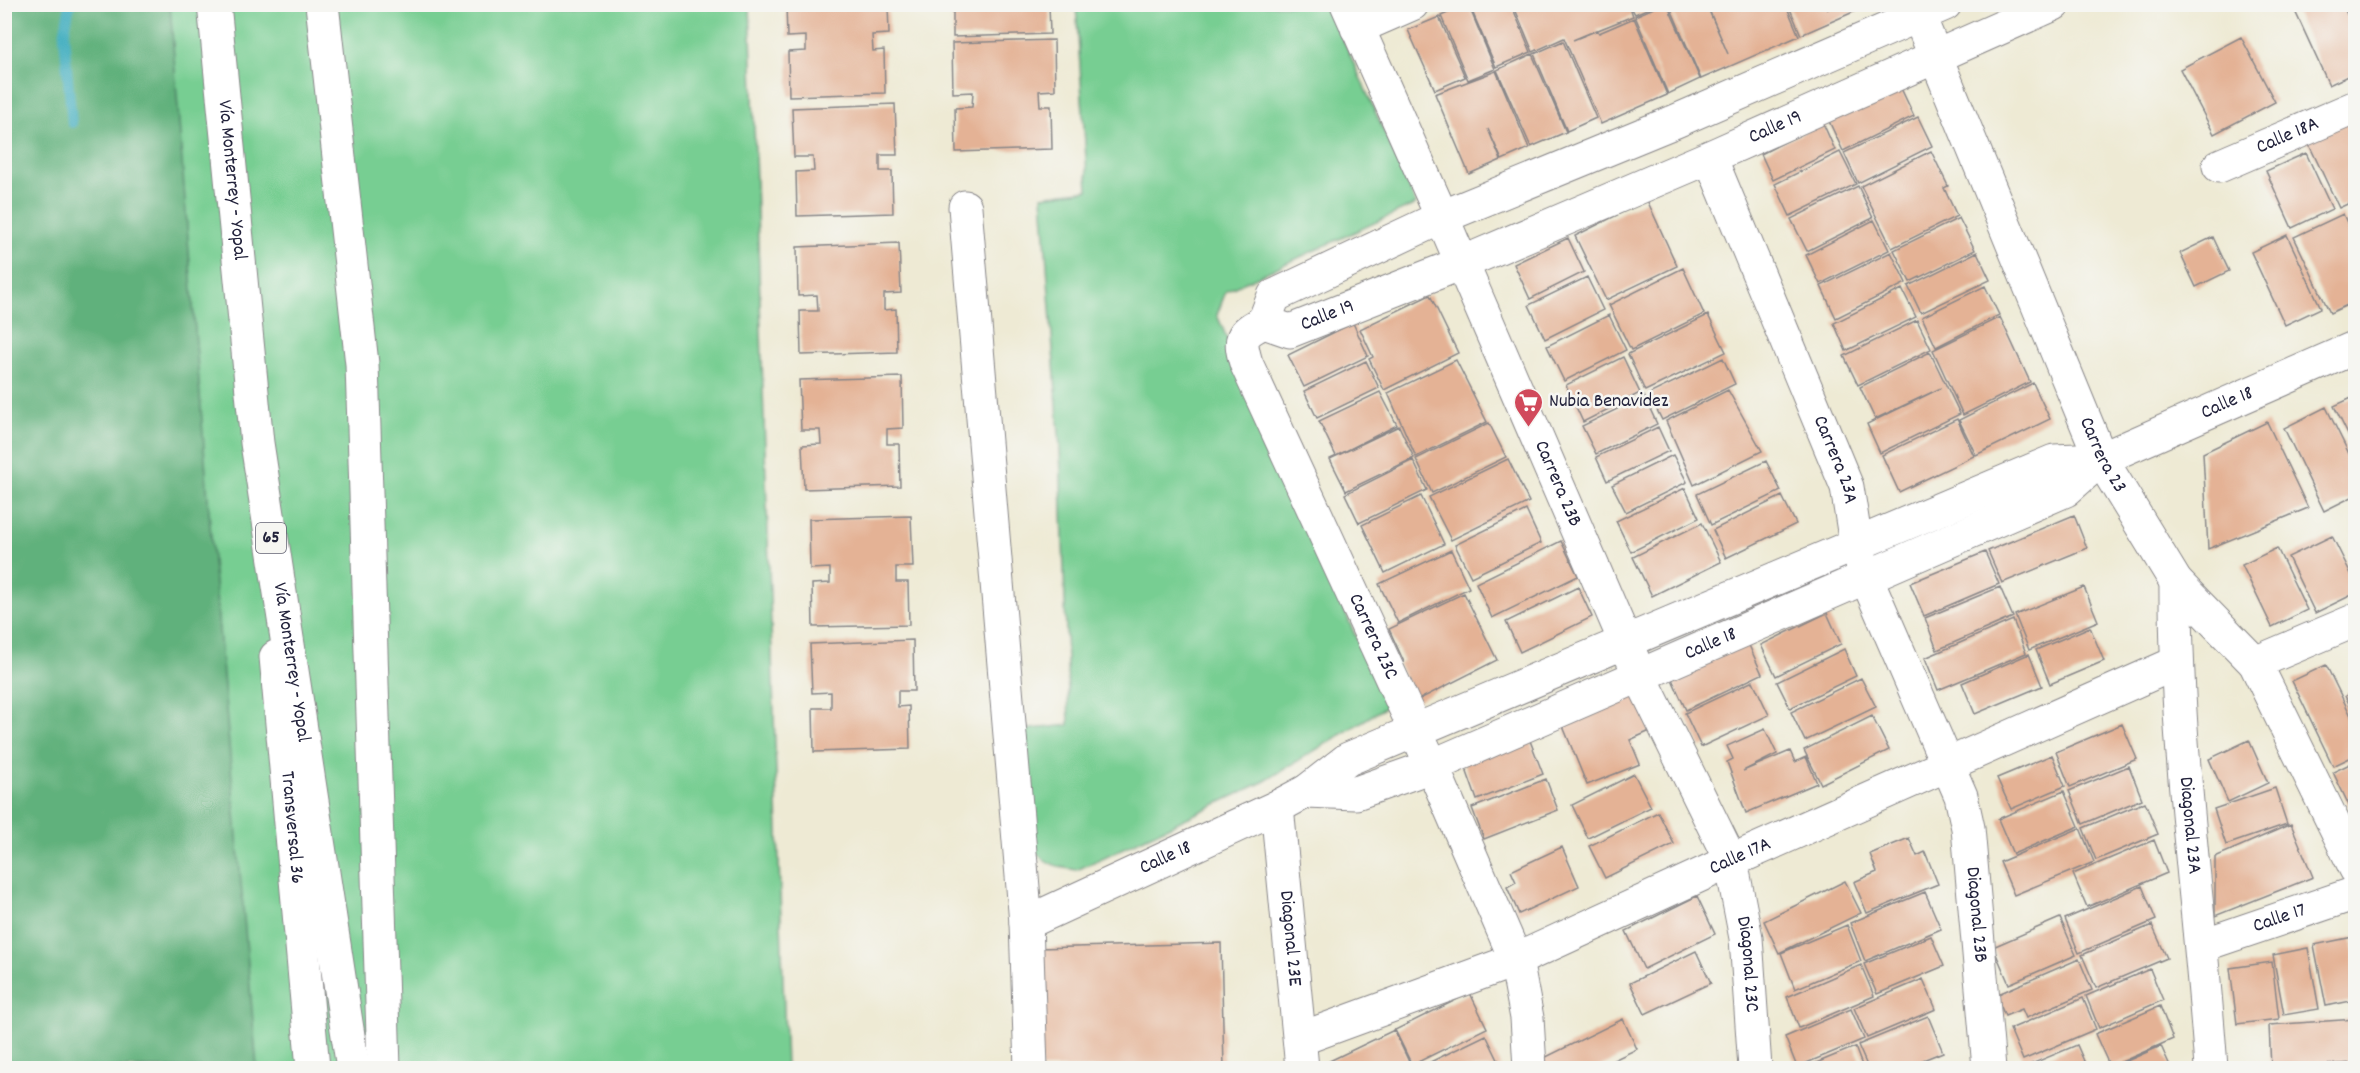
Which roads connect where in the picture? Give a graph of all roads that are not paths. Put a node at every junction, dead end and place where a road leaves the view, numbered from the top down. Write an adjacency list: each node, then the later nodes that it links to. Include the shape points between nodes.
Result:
1 (214, 4): 16 (main road, Vía Monterrey - Yopal / 65)
2 (322, 4): 40 (main road, via 362,364)
3 (1412, 4): 6 (main road)
4 (2054, 4): 7 (main road, Calle 19)
5 (1926, 8): 7 (main road, Carrera 23); 12 (main road, Calle 19, via 1676,121)
6 (1352, 16): 12 (main road, Carrera 23B)
7 (1935, 55): 9 (main road, Calle 19); 17 (main road, Carrera 23)
8 (2355, 107): 10 (main road, Calle 18A)
9 (1710, 157): 13 (main road, Calle 19); 18 (main road, Carrera 23A, via 1847,488)
10 (2219, 166)
11 (965, 207): 34 (main road)
12 (1442, 217): 13 (main road, Carrera 23B); 14 (main road, Calle 19, via 1274,296)
13 (1462, 263): 14 (main road, Calle 19, via 1290,331); 22 (main road, Carrera 23B)
14 (1264, 322): 26 (main road, Carrera 23C, via 1248,329 1243,338 1246,363)
15 (2355, 347): 17 (main road, Calle 18)
16 (257, 443): 38 (main road, Transversal 36 / 65); 39 (main road, Vía Monterrey - Yopal / 65)
17 (2101, 459): 18 (main road, Calle 18, via 2054,460); 19 (main road, Calle 18, via 2066,490); 20 (main road, Carrera 23)
18 (1856, 544): 19 (main road, Carrera 23A); 22 (main road, Calle 18)
19 (1866, 577): 25 (main road, Calle 18); 28 (main road, Carrera 23A)
20 (2176, 582): 23 (main road, Diagonal 23A); 24 (main road, Carrera 23)
21 (2355, 620): 24 (main road)
22 (1625, 641): 25 (main road, Carrera 23B); 26 (main road, Calle 18)
23 (2176, 663): 28 (main road, Calle 17A); 35 (main road, Diagonal 23A)
24 (2255, 663): 32 (main road, Carrera 23)
25 (1641, 676): 27 (main road, Calle 18); 31 (main road, Carrera 23B)
26 (1415, 731): 27 (main road, Carrera 23C); 29 (main road, Calle 18, via 1348,759)
27 (1432, 766): 29 (main road, Calle 18, via 1356,793); 36 (main road, Carrera 23C)
28 (1948, 766): 31 (main road, Calle 17A); 44 (main road, Diagonal 23B, via 1961,796 1968,828)
29 (1307, 791): 30 (main road, Calle 18)
30 (1277, 807): 34 (main road, Calle 18); 37 (main road, Diagonal 23E)
31 (1731, 861): 36 (main road, Calle 17A); 43 (main road, Diagonal 23C, via 1746,938)
32 (2355, 869)
33 (2355, 892): 35 (main road, Calle 17)
34 (1026, 923): 41 (main road)
35 (2203, 945): 45 (main road, Diagonal 23A)
36 (1516, 960): 37 (main road, Calle 17A); 42 (main road, Carrera 23C, via 1527,1018)
37 (1301, 1054)
38 (313, 1068)
39 (353, 1068)
40 (384, 1068)
41 (1031, 1068)
42 (1530, 1068)
43 (1755, 1068)
44 (1989, 1068)
45 (2211, 1068)

